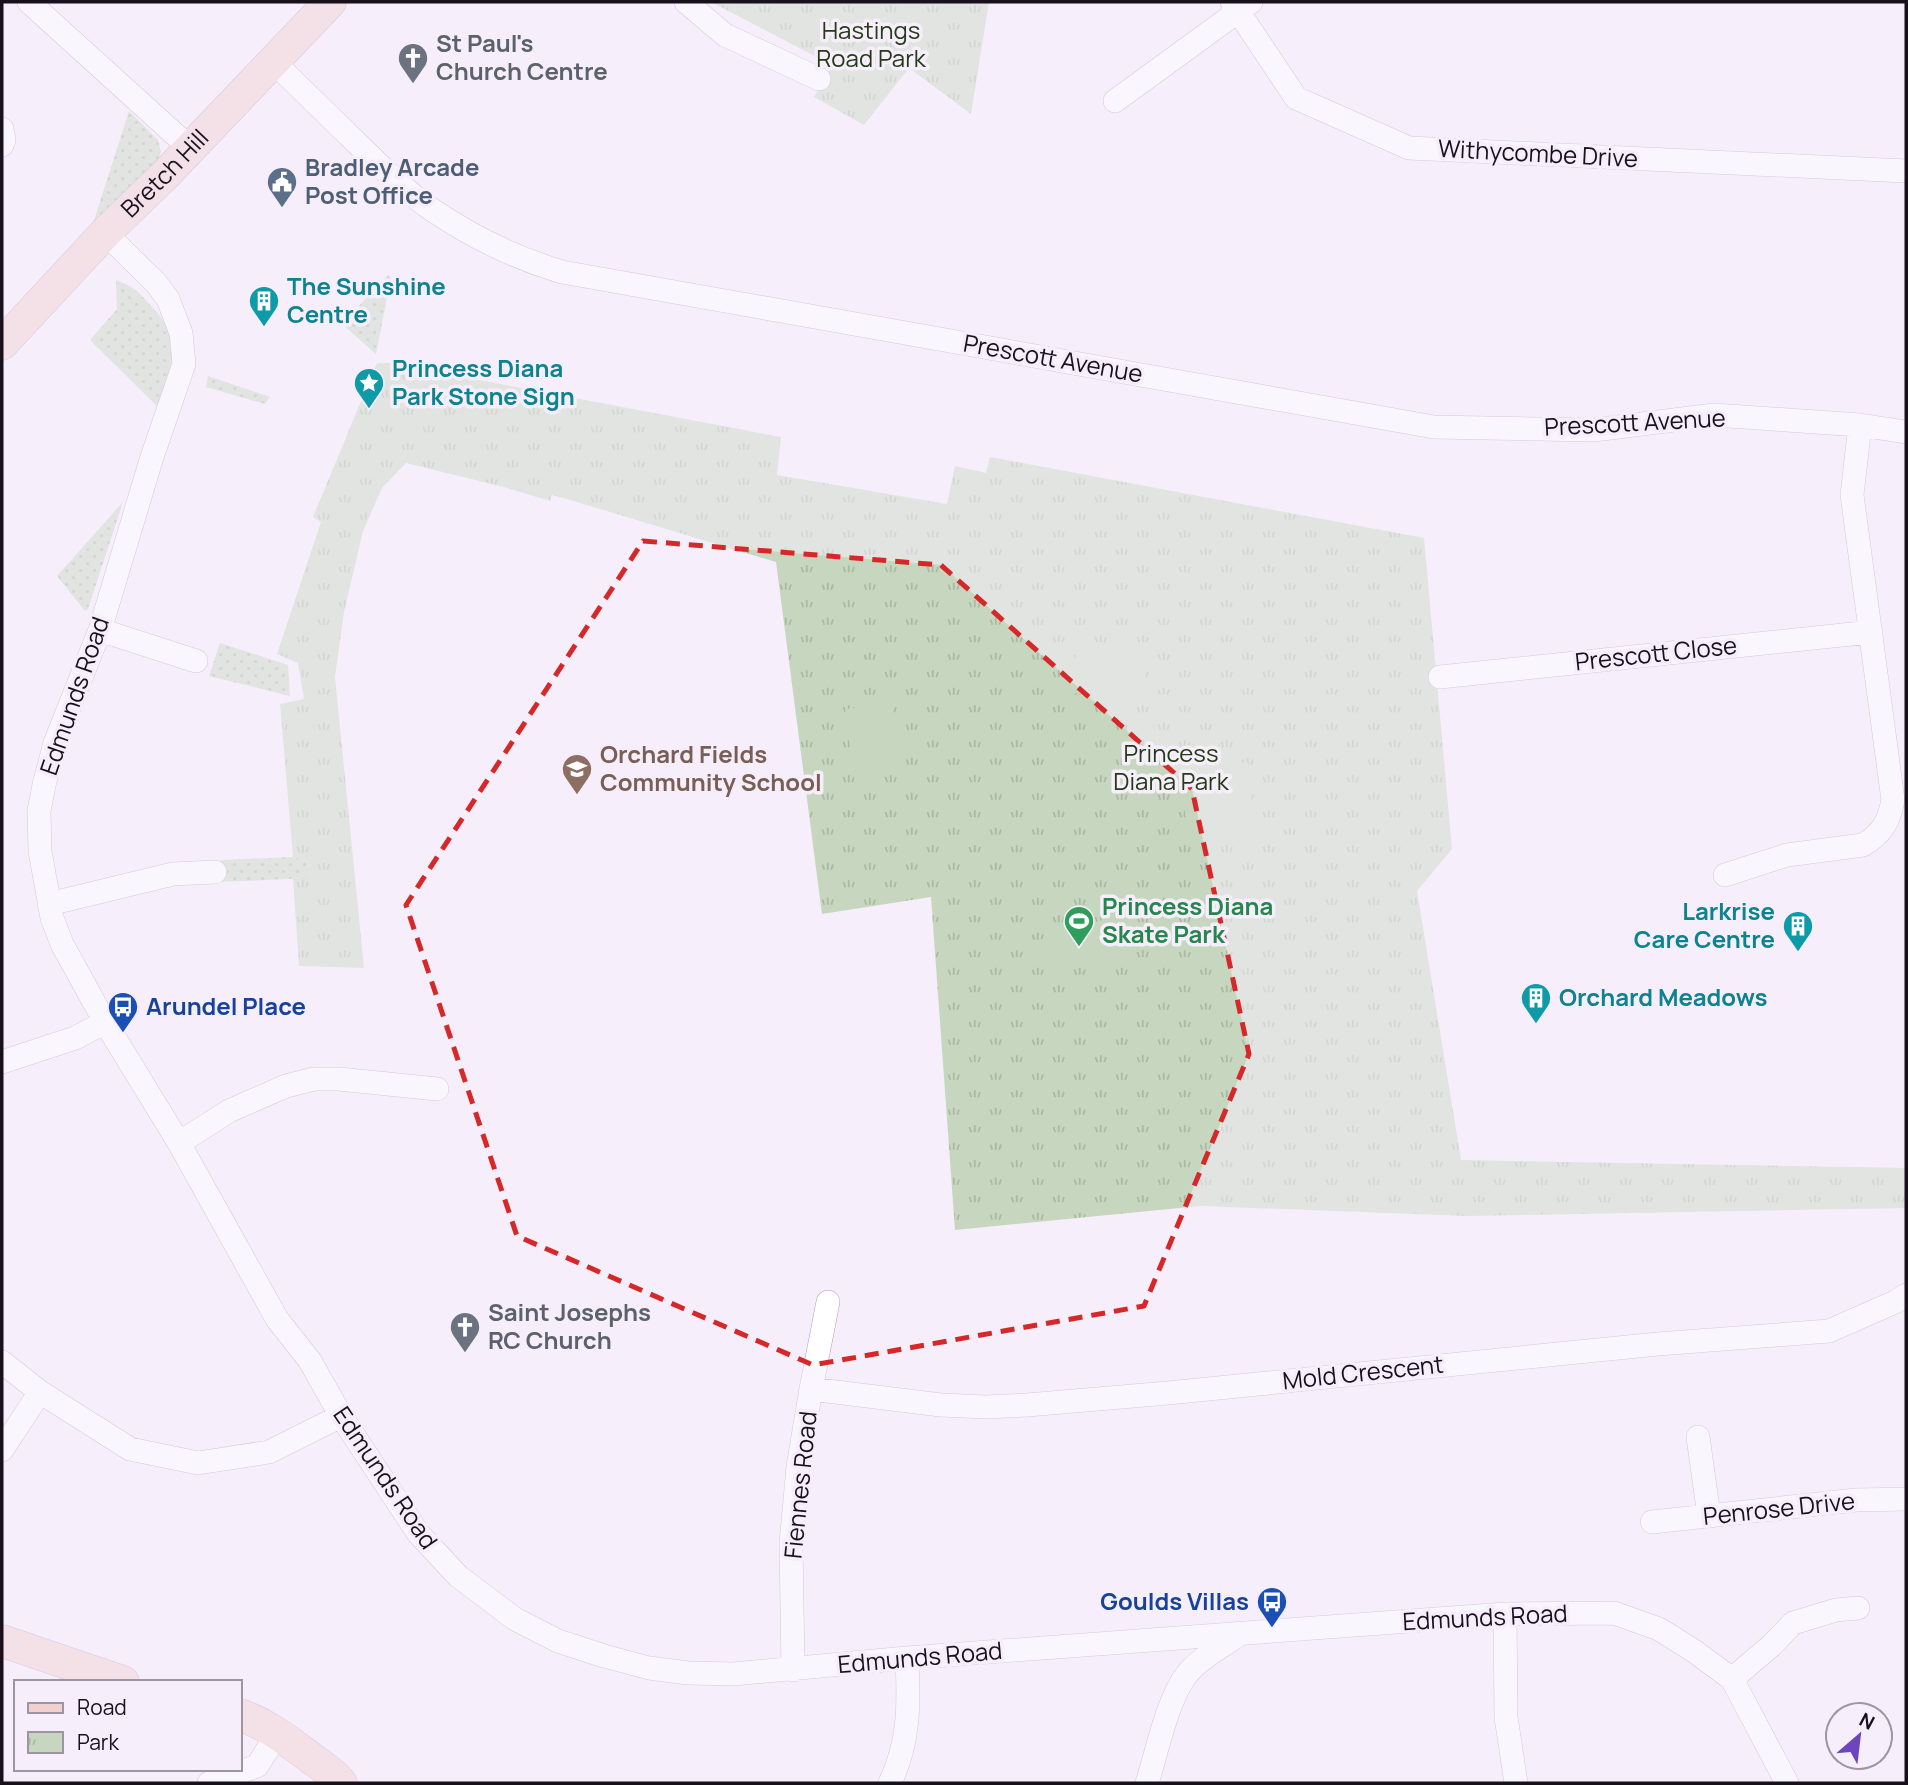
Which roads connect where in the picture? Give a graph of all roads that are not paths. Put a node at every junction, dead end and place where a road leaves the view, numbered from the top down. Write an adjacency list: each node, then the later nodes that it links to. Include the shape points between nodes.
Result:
1 (29, 2): 10 (street)
2 (330, 2): 5 (street, Bretch Hill)
3 (685, 2): 6 (street, via 725,34)
4 (1240, 5): 7 (street); 11 (street, Withycombe Drive, via 1296,98 1409,148)
5 (274, 62): 10 (street, Bretch Hill); 14 (street, Prescott Avenue, via 429,208 503,251 562,272 1434,427 1594,430 1714,415)
6 (819, 79)
7 (1115, 101)
8 (2, 129): 9 (street)
9 (2, 145)
10 (190, 148): 12 (street, Bretch Hill)
11 (1906, 171)
12 (105, 233): 13 (street, Bretch Hill); 16 (street, Edmunds Road, via 168,299 181,333 184,364)
13 (2, 345)
14 (1860, 425): 15 (street, Prescott Avenue); 17 (street, via 1852,495)
15 (1906, 432)
16 (100, 630): 18 (street); 22 (street, Edmunds Road, via 55,743 39,811)
17 (1871, 632): 19 (street, Prescott Close); 21 (street, via 1893,800 1889,819 1863,845 1787,855)
18 (196, 661)
19 (1440, 677)
20 (215, 872): 22 (street, via 173,874)
21 (1725, 875)
22 (49, 904): 23 (street, Edmunds Road, via 62,944)
23 (105, 1022): 24 (street, via 75,1038); 26 (street, Edmunds Road)
24 (2, 1062)
25 (438, 1089): 26 (street, via 314,1079 229,1111)
26 (179, 1143): 32 (street, Edmunds Road, via 277,1319 310,1362)
27 (1906, 1295): 30 (street, Mold Crescent, via 1829,1331 1658,1343 1142,1396 985,1406)
28 (828, 1302): 30 (street, Fiennes Road)
29 (2, 1362): 31 (street)
30 (811, 1389): 43 (street, Fiennes Road, via 791,1543)
31 (40, 1392): 32 (street, via 130,1448 198,1463 269,1451); 34 (street)
32 (341, 1416): 43 (street, Edmunds Road, via 418,1534 458,1576 515,1619 558,1641 649,1668 733,1674)
33 (1698, 1437): 36 (street)
34 (2, 1450)
35 (1906, 1499): 36 (street, Penrose Drive)
36 (1709, 1516): 37 (street, Penrose Drive)
37 (1652, 1522)
38 (1858, 1608): 44 (street, via 1793,1623)
39 (1505, 1614): 40 (street, Edmunds Road); 44 (street, Edmunds Road, via 1614,1613 1659,1629); 52 (street, via 1506,1717)
40 (1240, 1634): 42 (street, Edmunds Road); 51 (street, via 1188,1674 1170,1707)
41 (2, 1641): 45 (street)
42 (907, 1658): 43 (street, Edmunds Road); 50 (street, via 906,1731)
43 (793, 1670)
44 (1732, 1679): 53 (street, Edmunds Road)
45 (117, 1680)
46 (242, 1716): 47 (street)
47 (278, 1733): 48 (street, via 257,1766); 49 (street)
48 (209, 1783)
49 (341, 1783)
50 (890, 1783)
51 (1147, 1783)
52 (1516, 1783)
53 (1787, 1783)

